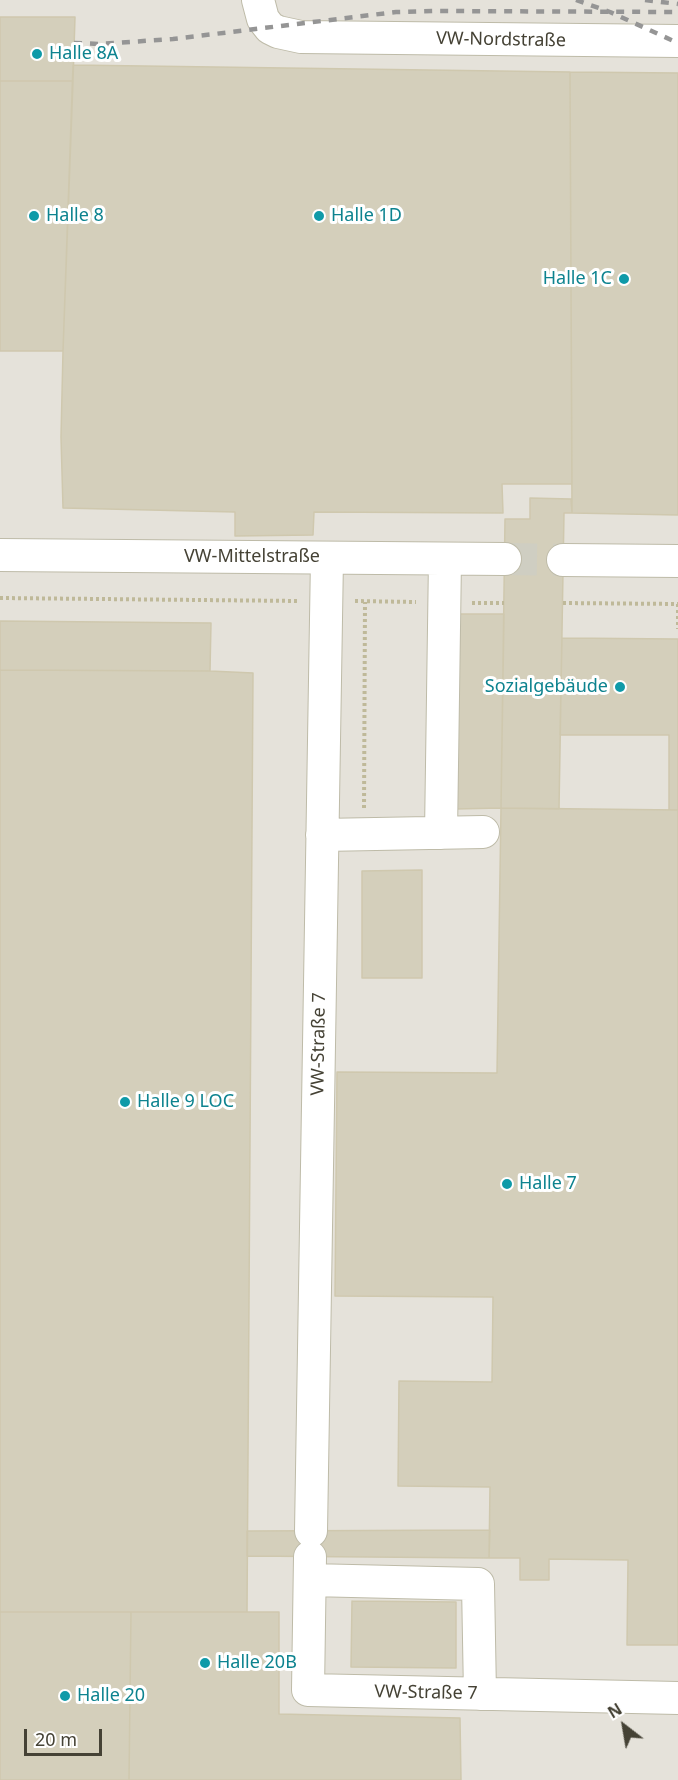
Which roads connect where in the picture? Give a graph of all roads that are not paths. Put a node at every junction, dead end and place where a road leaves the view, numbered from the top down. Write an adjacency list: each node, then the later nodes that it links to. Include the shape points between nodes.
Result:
1 (258, 0): 2 (street, VW-Nordstraße, via 270,28 290,36)
2 (678, 41)
3 (0, 555): 4 (street, VW-Mittelstraße)
4 (327, 558): 5 (street, VW-Mittelstraße); 11 (street, VW-Straße 7)
5 (445, 559): 6 (street, VW-Mittelstraße); 10 (street)
6 (505, 560)
7 (563, 560): 8 (street)
8 (678, 561)
9 (483, 832): 10 (street)
10 (441, 833): 11 (street)
11 (322, 835): 12 (street, VW-Straße 7)
12 (310, 1556): 13 (street, via 478,1584); 13 (street, VW-Straße 7, via 308,1690)
13 (480, 1694): 14 (street, VW-Straße 7)
14 (678, 1698)

